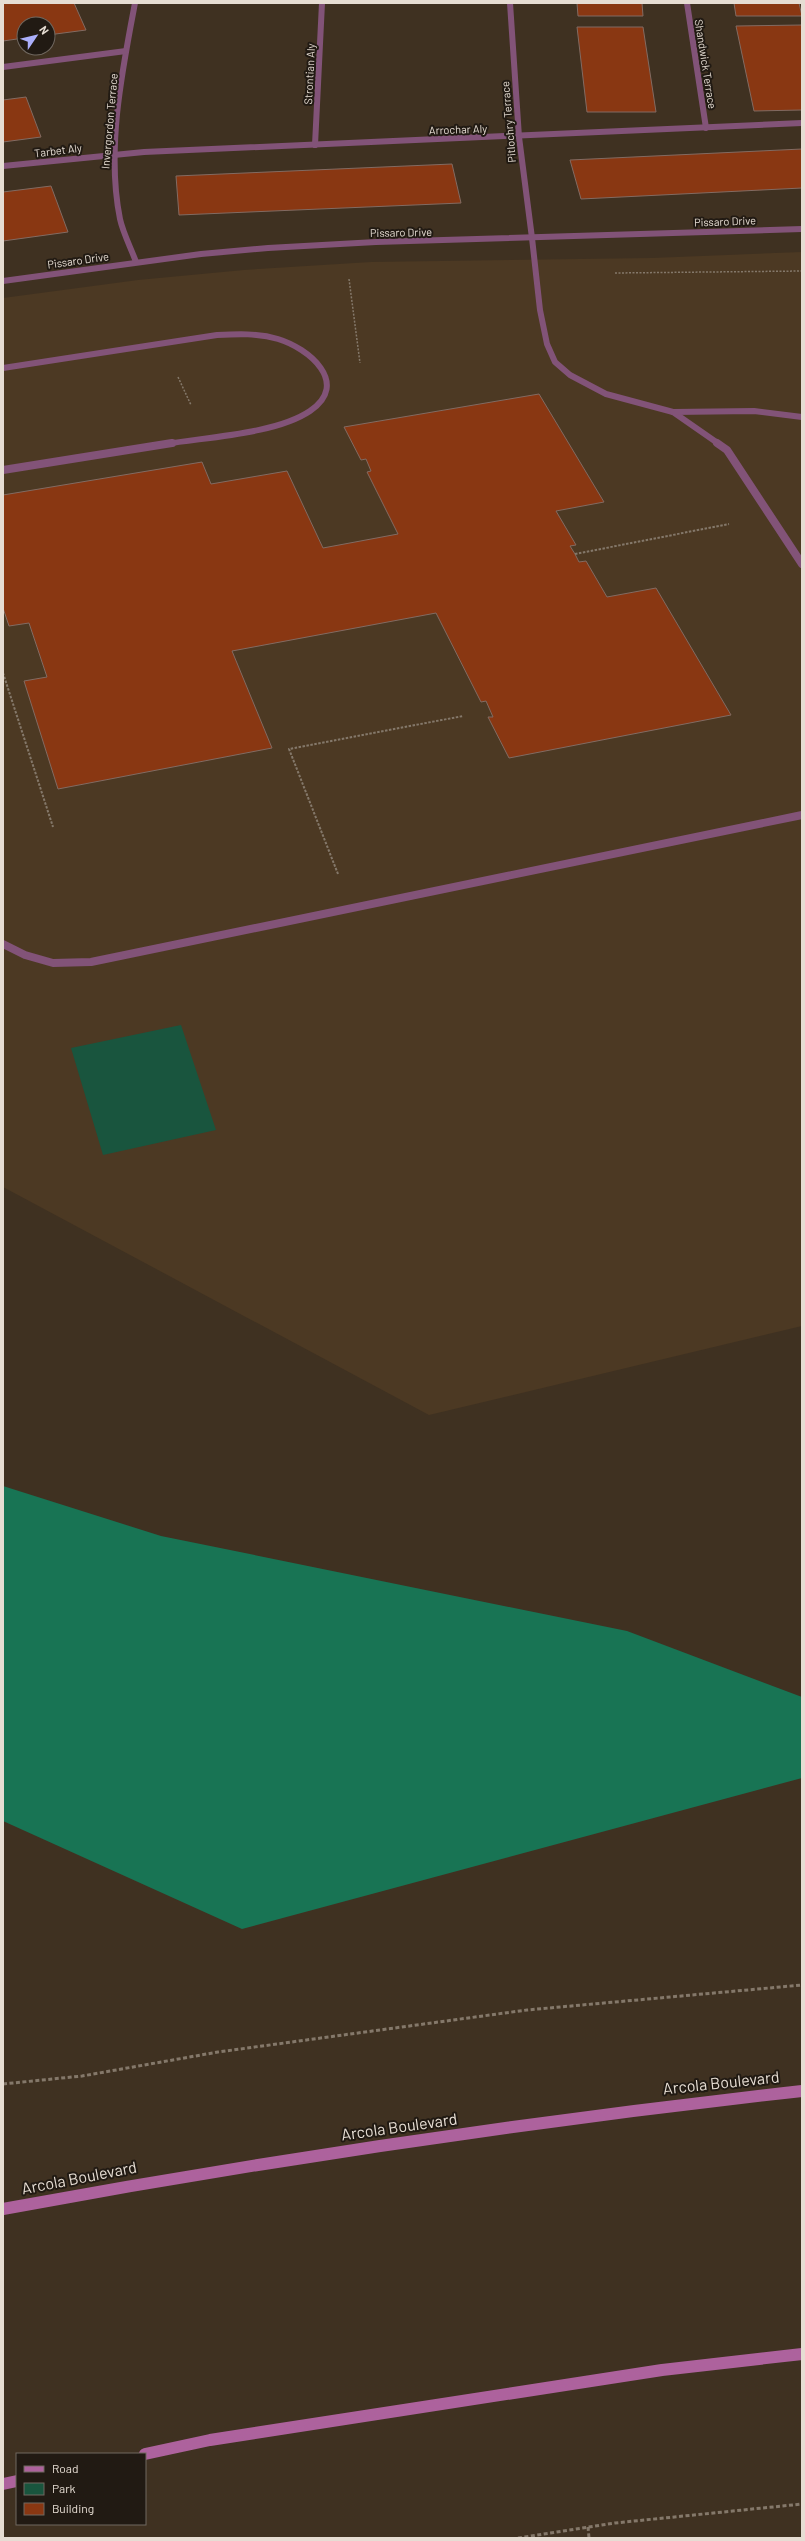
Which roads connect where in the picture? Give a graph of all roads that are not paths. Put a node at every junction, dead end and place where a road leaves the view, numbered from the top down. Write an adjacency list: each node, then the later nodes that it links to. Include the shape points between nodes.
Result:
1 (135, 3): 5 (street, Invergordon Terrace)
2 (322, 3): 10 (street, Strontian Aly)
3 (510, 3): 9 (street, Pitlochry Terrace)
4 (687, 3): 8 (street, Shandwick Terrace)
5 (126, 51): 6 (street); 11 (street, Invergordon Terrace)
6 (3, 67)
7 (802, 123): 8 (street, Arrochar Aly)
8 (706, 128): 9 (street, Arrochar Aly)
9 (519, 137): 10 (street, Arrochar Aly); 14 (street, Pitlochry Terrace)
10 (315, 145): 11 (street, Arrochar Aly)
11 (115, 154): 12 (street, Tarbet Aly); 15 (street, Invergordon Terrace, via 120,220)
12 (3, 166)
13 (802, 229): 14 (street, Pissaro Drive)
14 (532, 238): 15 (street, Pissaro Drive, via 268,248); 18 (street, Pitlochry Terrace, via 540,310 547,344 555,362 570,375 606,394)
15 (136, 262): 16 (street, Pissaro Drive)
16 (3, 281)
17 (3, 368): 20 (street, via 217,335 251,334 286,341 310,354 323,370 327,385 322,399 308,411 291,421 266,428)
18 (673, 412): 19 (street, via 731,409 774,411); 21 (street, via 727,450)
19 (802, 417)
20 (3, 470)
21 (802, 564)
22 (802, 815): 23 (street, via 92,962 52,963 25,955)
23 (3, 944)
24 (802, 2091): 25 (main road, Arcola Boulevard, via 592,2115 180,2176)
25 (3, 2209)
26 (802, 2354): 27 (main road, via 662,2370 218,2439)
27 (146, 2454)
28 (16, 2481): 29 (main road)
29 (3, 2484)

